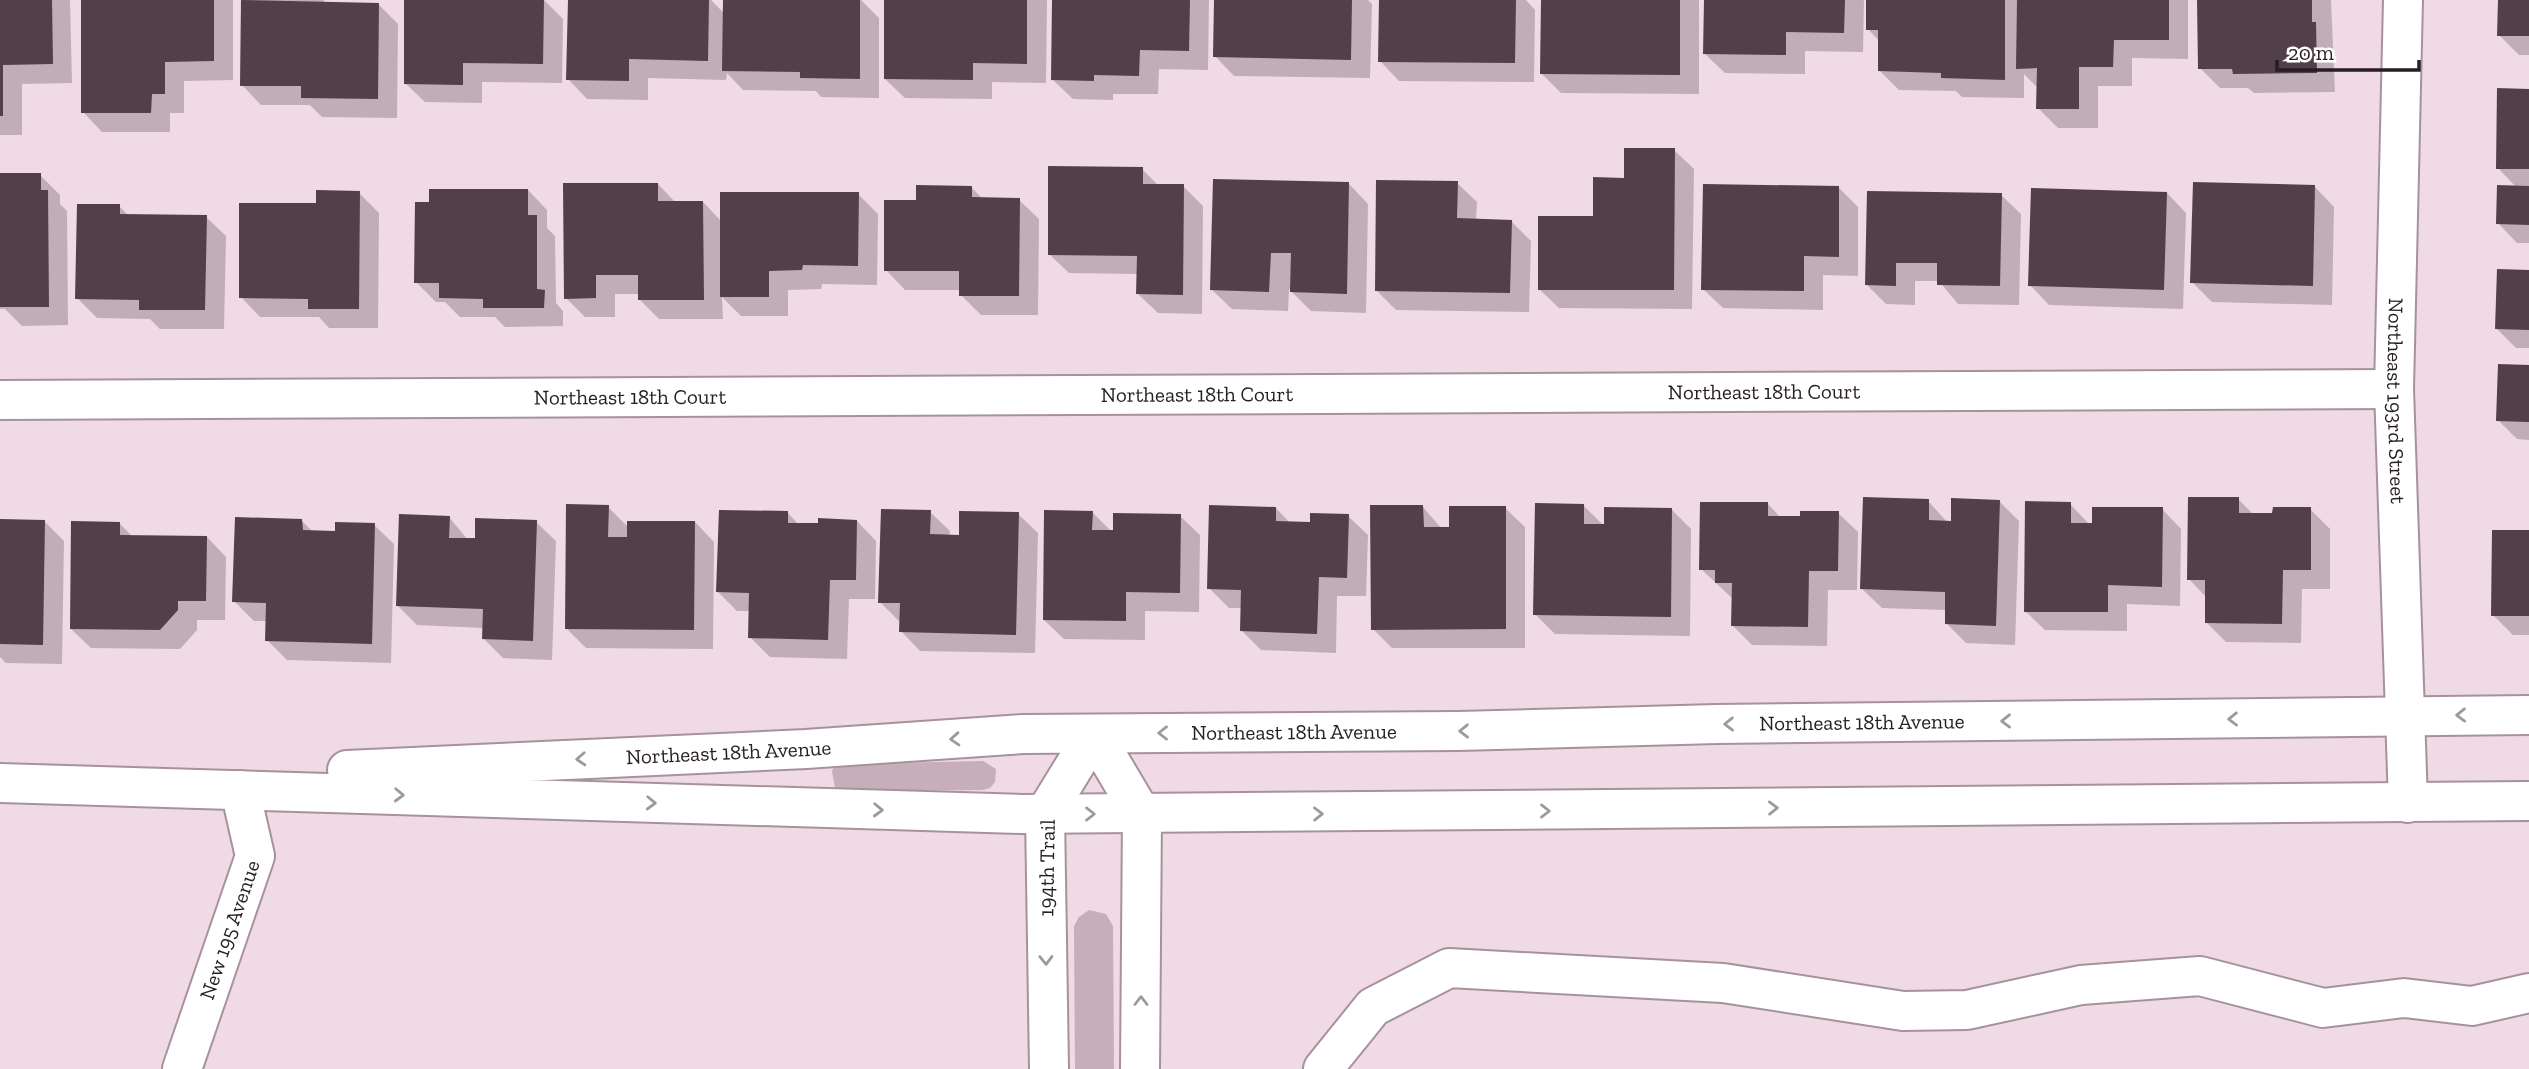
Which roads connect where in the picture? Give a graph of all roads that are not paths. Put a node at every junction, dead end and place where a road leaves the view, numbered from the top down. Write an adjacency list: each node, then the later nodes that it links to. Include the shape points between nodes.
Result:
1 (2403, 0): 2 (street, Northeast 193rd Street)
2 (2394, 389): 3 (street, Northeast 18th Court); 5 (street, Northeast 193rd Street)
3 (0, 400)
4 (2529, 715): 5 (street, Northeast 18th Avenue, one-way to 5)
5 (2405, 716): 6 (street, Northeast 18th Avenue, one-way to 6); 11 (street, Northeast 193rd Street)
6 (1094, 734): 8 (street, Northeast 18th Avenue, one-way to 8); 12 (street, 194th Trail); 13 (street)
7 (0, 783): 8 (street, Northeast 18th Avenue)
8 (62, 784): 9 (street, Northeast 18th Avenue)
9 (240, 790): 12 (street, Northeast 18th Avenue, one-way to 12); 15 (street, New 195 Avenue, via 255,856)
10 (2529, 801): 11 (street, Northeast 18th Avenue)
11 (2408, 803): 13 (street, Northeast 18th Avenue, one-way to 11)
12 (1045, 814): 13 (street, Northeast 18th Avenue, one-way to 13); 16 (street, 194th Trail, one-way to 16)
13 (1142, 815): 17 (street, one-way to 13)
14 (2529, 993): 18 (street, via 2472,1006 2404,998 2323,1007 2200,976 2081,985 1967,1010 1903,1011 1723,983 1449,968 1373,1007)
15 (182, 1069)
16 (1049, 1069)
17 (1140, 1069)
18 (1323, 1069)

